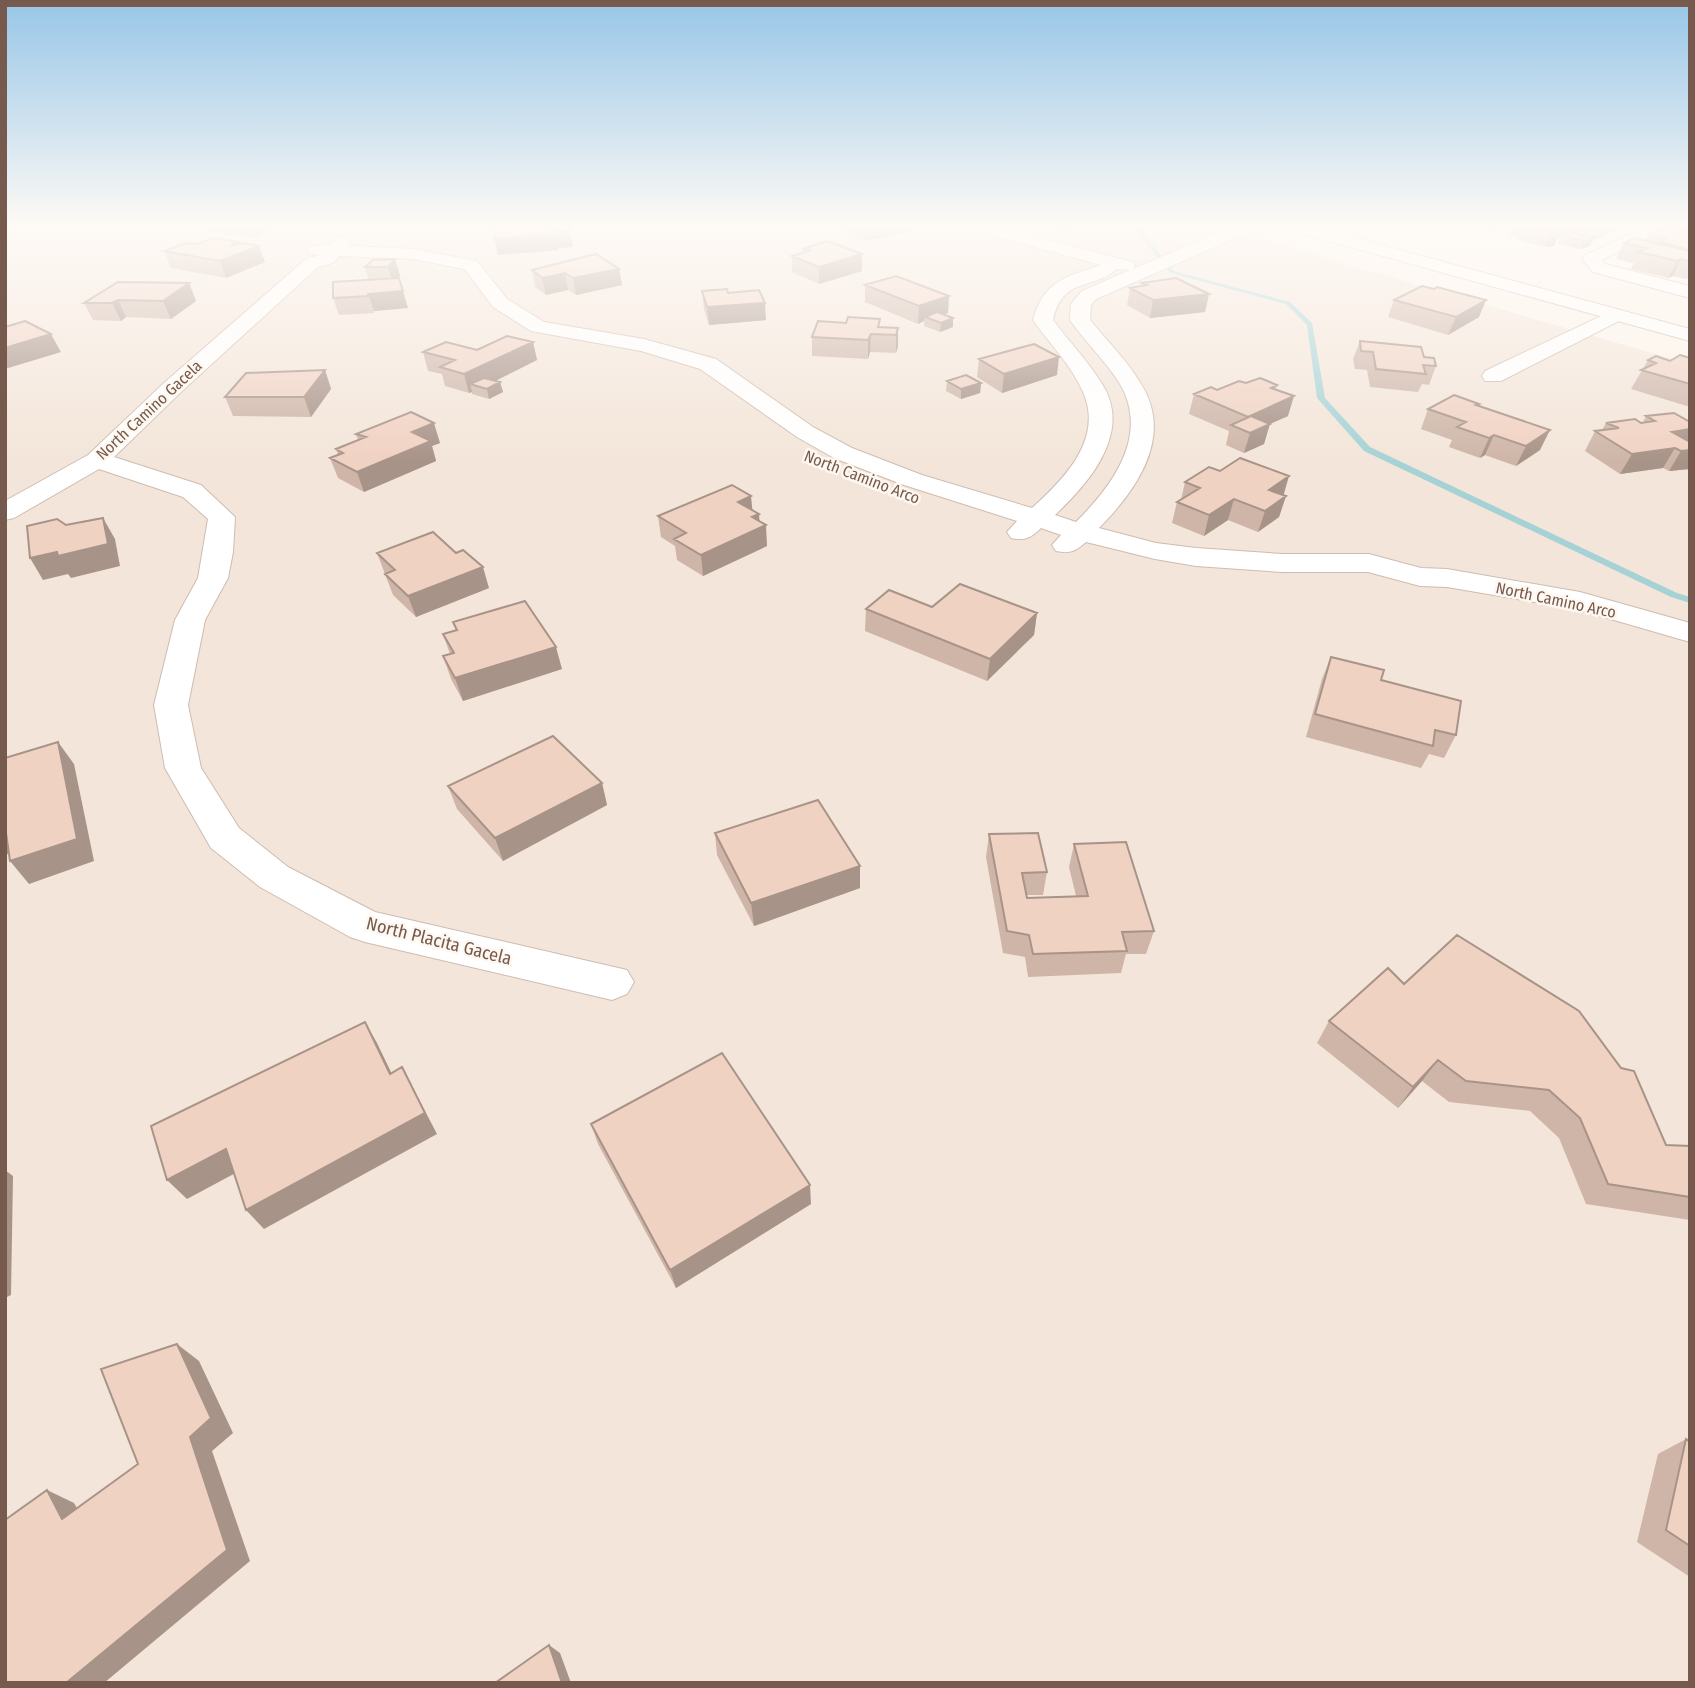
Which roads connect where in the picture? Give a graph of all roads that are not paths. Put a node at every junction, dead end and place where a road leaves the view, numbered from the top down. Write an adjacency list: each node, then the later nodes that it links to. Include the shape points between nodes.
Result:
1 (266, 304): 14 (street, North Camino Gacela)
2 (501, 304): 16 (street, North Camino Arco, via 538,327 643,345 708,364 843,453)
3 (1045, 304): 16 (street, via 1043,320 1096,392 1101,416 1098,445 1077,477)
4 (1081, 304): 17 (street, via 1080,320 1135,391 1144,419 1141,451 1121,487)
5 (1575, 304): 8 (street)
6 (1630, 304): 9 (street)
7 (481, 313): 12 (street, via 513,334 626,354 680,370)
8 (1616, 315): 10 (street); 11 (street)
9 (1690, 320)
10 (1690, 335)
11 (1493, 376)
12 (722, 400)
13 (782, 443): 16 (street, North Camino Arco, via 813,461 889,490)
14 (97, 460): 15 (street, North Camino Gacela); 19 (street, North Placita Gacela, via 192,491 222,517 212,578 190,620 171,705 183,768 225,838 274,877 365,926)
15 (5, 512)
16 (1029, 525): 17 (street, North Camino Arco)
17 (1073, 539): 18 (street, North Camino Arco, via 1146,570 1291,588 1374,588 1420,577 1447,578 1580,601)
18 (1690, 634)
19 (612, 982)

